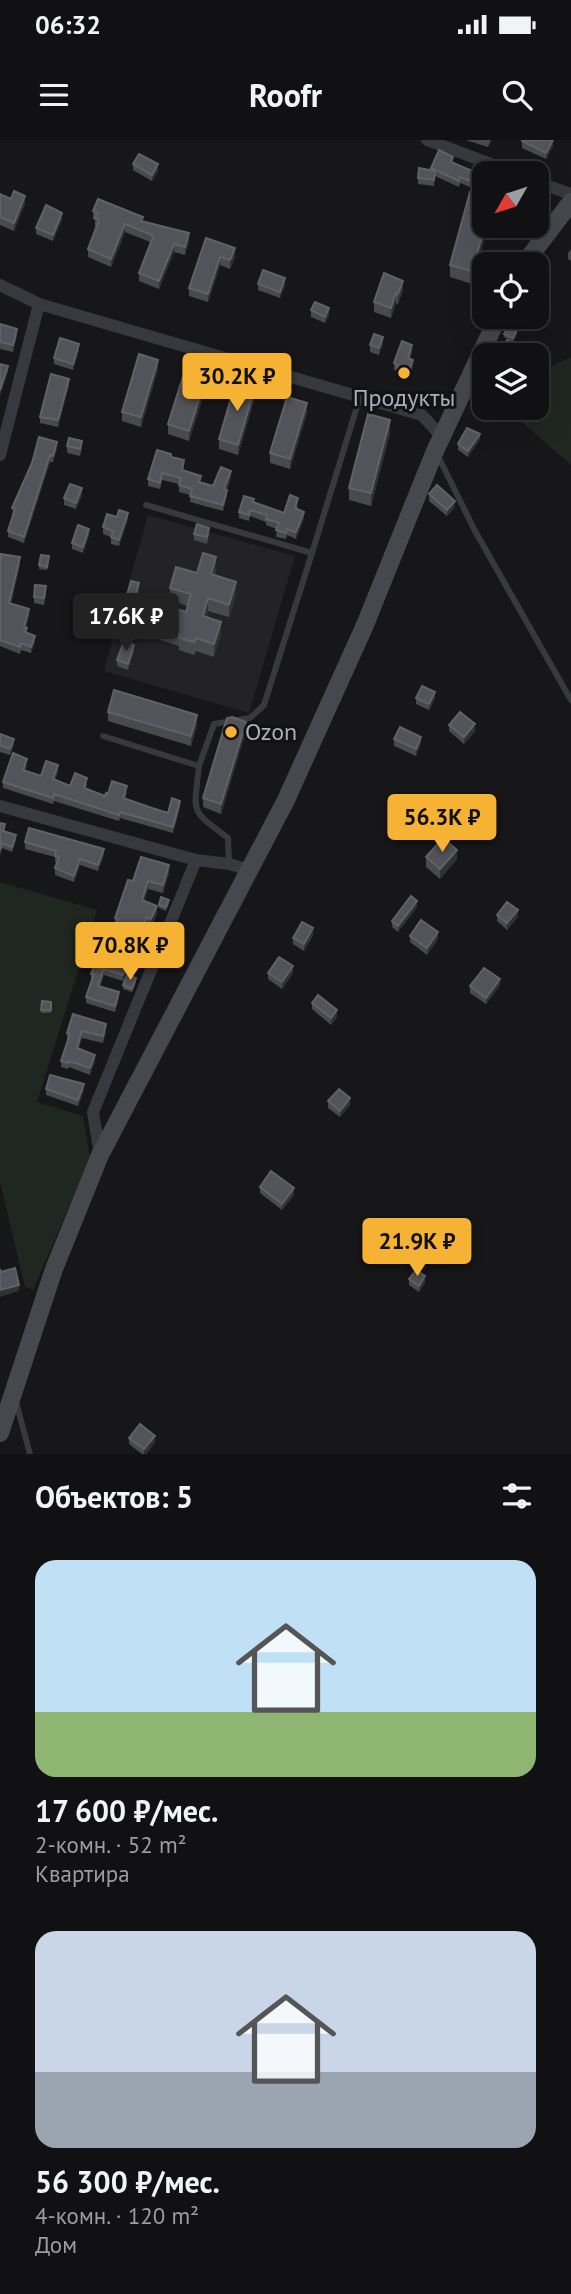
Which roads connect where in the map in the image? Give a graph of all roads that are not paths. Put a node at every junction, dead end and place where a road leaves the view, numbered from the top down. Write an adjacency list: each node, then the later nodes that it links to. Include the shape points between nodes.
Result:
1 (427, 140): 2 (street)
2 (483, 161)
3 (550, 186): 4 (street)
4 (571, 194)
5 (571, 202): 6 (street)
6 (533, 252)
7 (0, 285): 8 (street)
8 (39, 304): 10 (street); 12 (street)
9 (492, 329): 11 (street)
10 (360, 396): 11 (street, via 422,415); 14 (lane)
11 (438, 443): 15 (lane, via 475,531); 21 (street, via 365,625)
12 (0, 455)
13 (146, 505): 14 (lane)
14 (312, 553): 17 (lane, via 264,705 250,718 214,724)
15 (571, 700)
16 (103, 736): 17 (lane)
17 (199, 766): 20 (lane, via 195,808 228,838)
18 (0, 806): 19 (street)
19 (197, 860): 20 (street); 22 (street, via 93,1112)
20 (229, 864): 21 (street)
21 (250, 870): 22 (street)
22 (100, 1155): 23 (street)
23 (13, 1388): 24 (street); 26 (lane)
24 (3, 1409): 25 (street)
25 (0, 1433)
26 (30, 1454)

